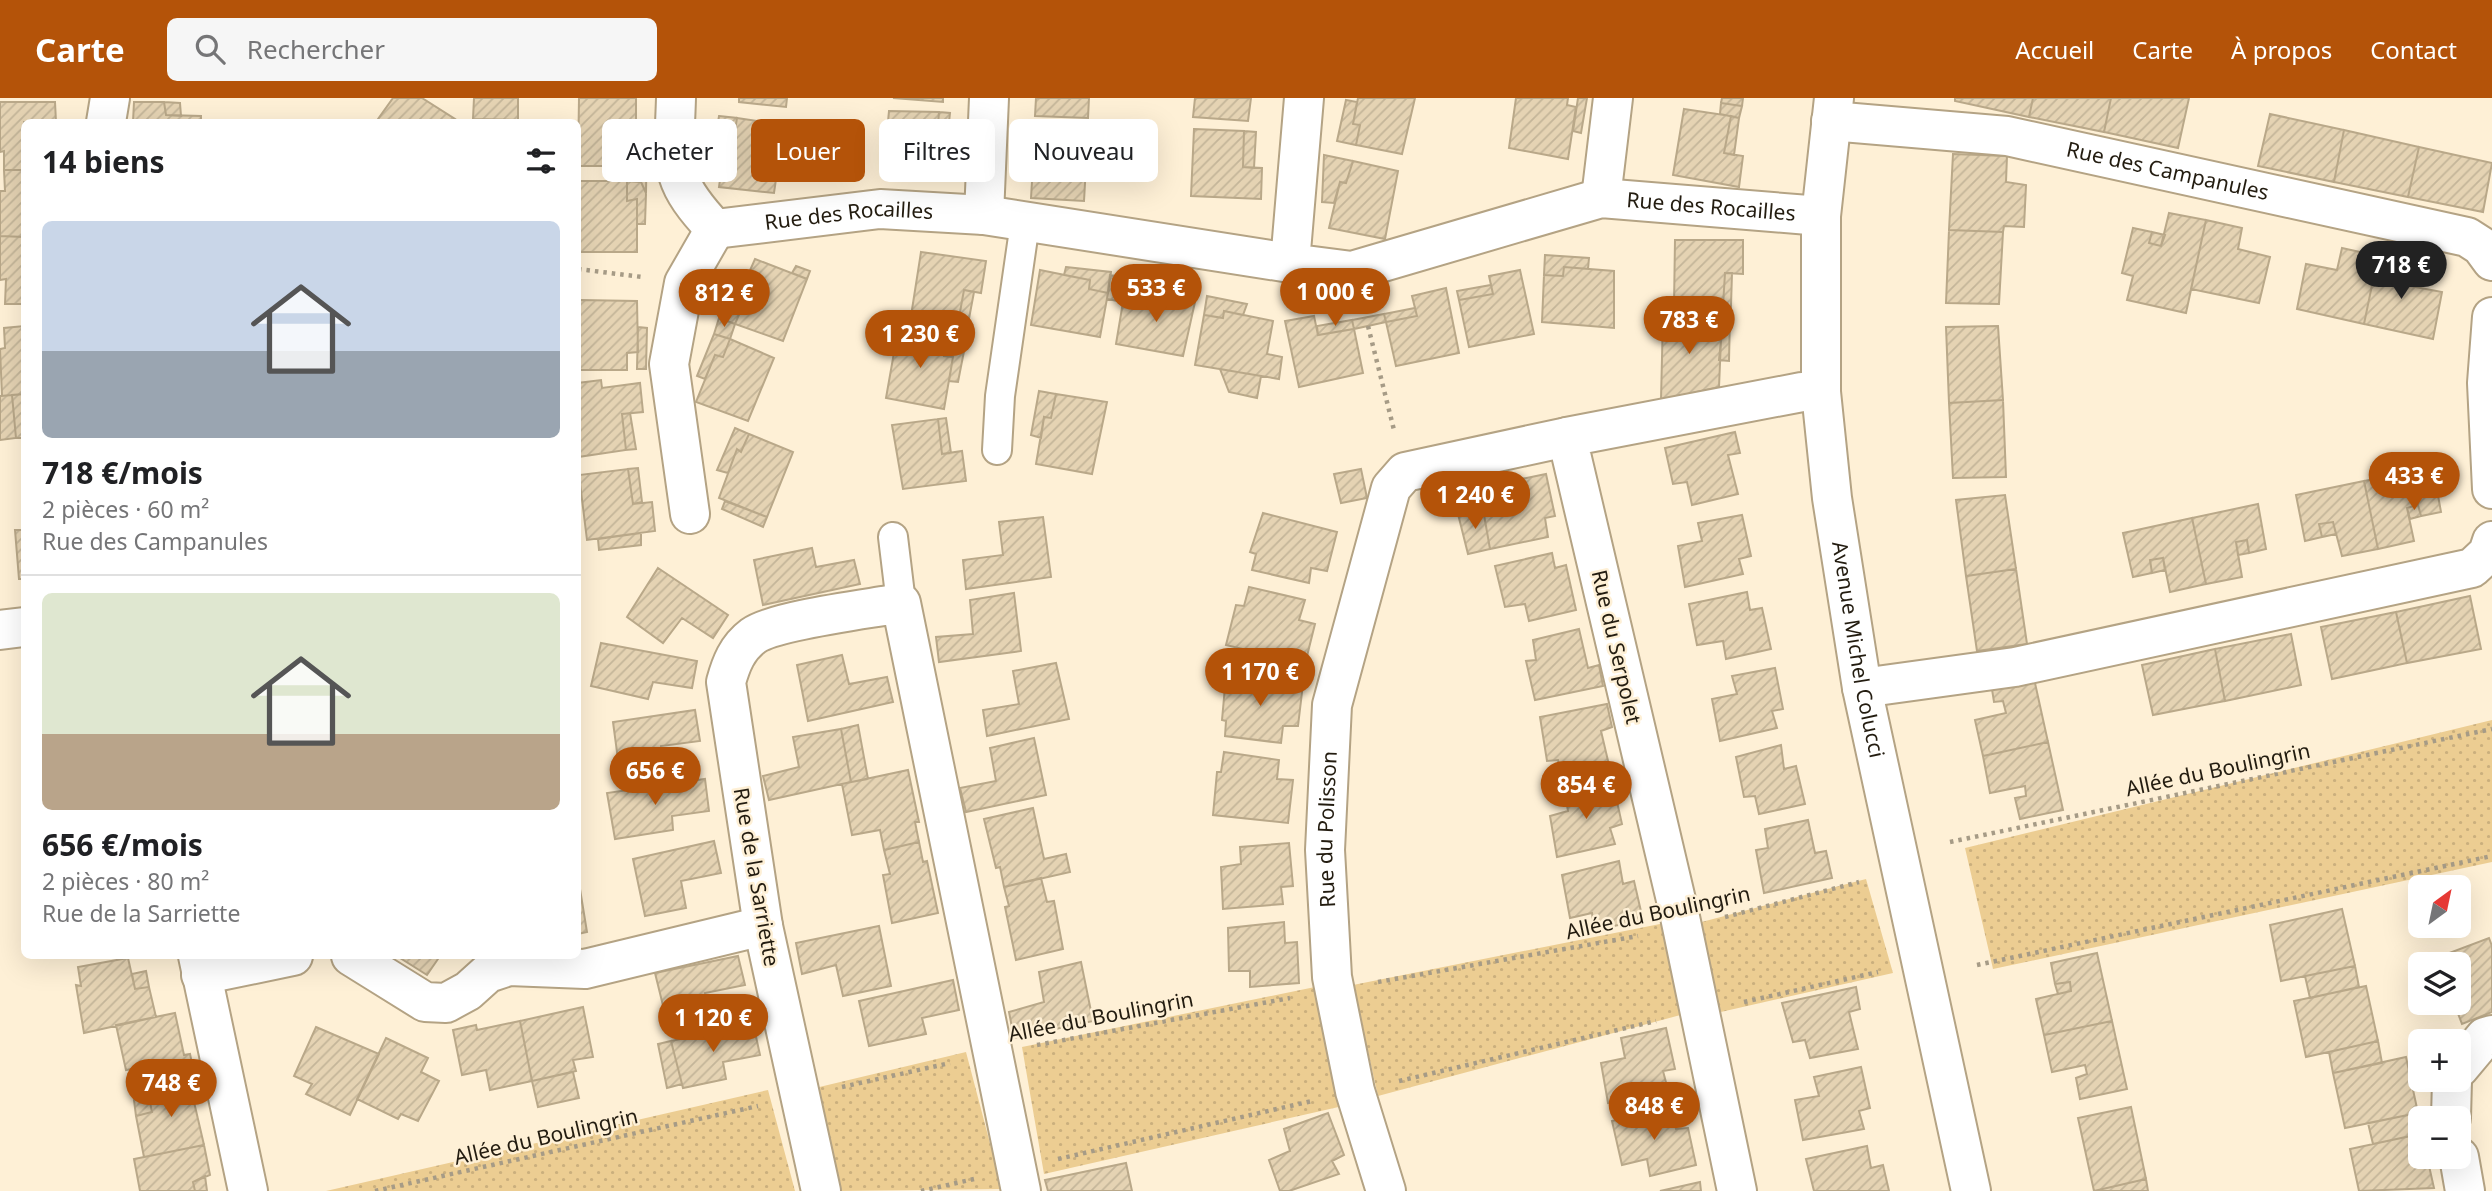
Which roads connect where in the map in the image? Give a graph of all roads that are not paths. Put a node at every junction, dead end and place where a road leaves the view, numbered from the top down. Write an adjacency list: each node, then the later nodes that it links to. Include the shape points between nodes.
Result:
1 (110, 98): 7 (street)
2 (676, 98): 12 (street, via 674,166 687,199)
3 (989, 98): 9 (street)
4 (1304, 98): 14 (street)
5 (1613, 98): 8 (street, Rue des Rocailles)
6 (1832, 109): 10 (street, Avenue Michel Colucci); 13 (street, Rue des Campanules, via 2007,136 2467,237)
7 (106, 119)
8 (1601, 198): 10 (street, Rue des Rocailles); 14 (street, Rue des Rocailles, via 1352,271)
9 (984, 215): 11 (street, Rue des Rocailles); 12 (street, Rue des Rocailles, via 880,209)
10 (1821, 216): 16 (street, Avenue Michel Colucci)
11 (1025, 223): 14 (street, Rue des Rocailles); 18 (lane, via 1000,396)
12 (715, 229): 20 (street, via 684,283 669,364)
13 (2492, 261)
14 (1290, 263)
15 (2492, 317): 19 (street, via 2487,383)
16 (1821, 392): 17 (street); 26 (street, Avenue Michel Colucci, via 1832,498)
17 (1567, 437): 37 (street, Rue du Polisson, via 1405,472 1391,488 1332,705 1325,850 1335,989 1354,1091); 38 (street, Rue du Serpolet)
18 (997, 450)
19 (2492, 489)
20 (690, 514)
21 (893, 537): 23 (lane)
22 (2492, 541): 26 (street, via 2488,553 2472,568 2015,667)
23 (901, 603): 27 (street, Rue de la Sarriette, via 768,628 742,646 731,664 726,682 728,713); 36 (street)
24 (21, 627): 25 (street)
25 (0, 630)
26 (1863, 688): 39 (street, Avenue Michel Colucci)
27 (763, 926): 29 (street, via 585,969 509,966 488,973 446,1003 425,1002); 35 (street, Rue de la Sarriette)
28 (262, 959): 30 (street)
29 (356, 959)
30 (200, 965): 34 (street)
31 (2492, 1035): 32 (street)
32 (2471, 1054)
33 (2461, 1169): 40 (street)
34 (248, 1191)
35 (821, 1191)
36 (1021, 1191)
37 (1386, 1191)
38 (1737, 1191)
39 (1971, 1191)
40 (2465, 1191)

